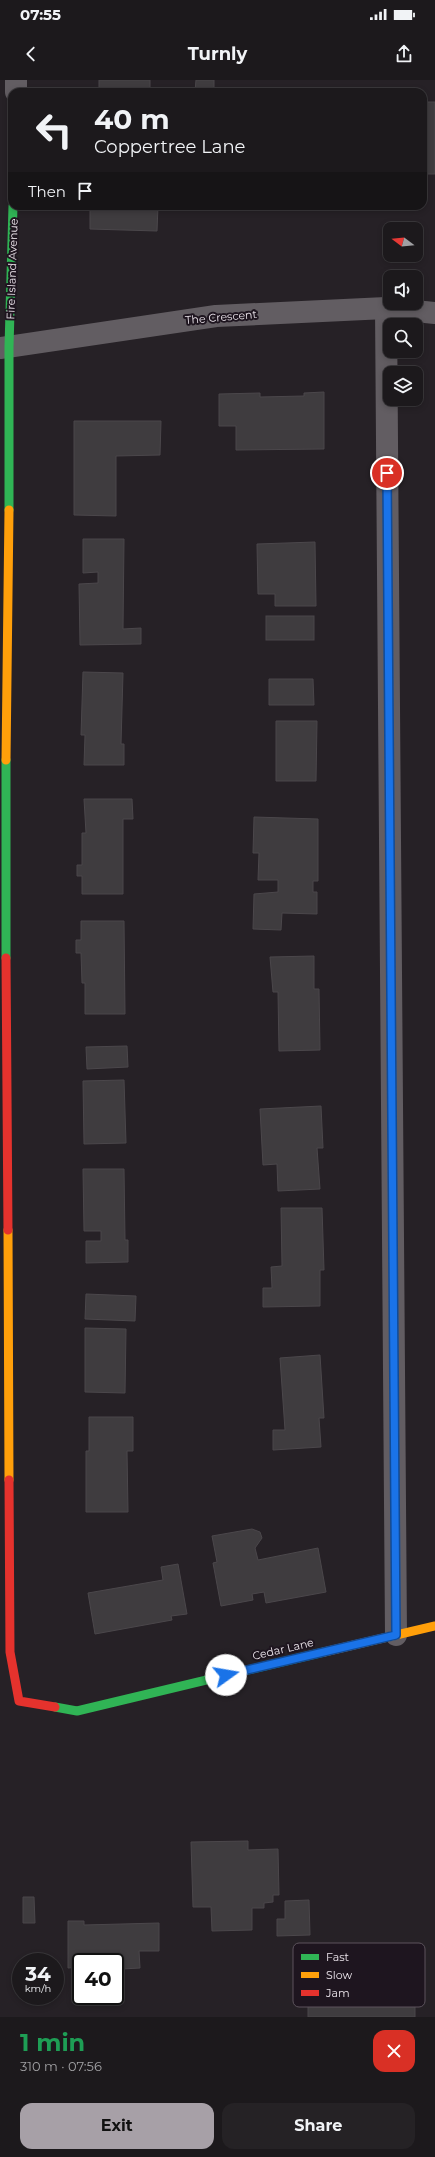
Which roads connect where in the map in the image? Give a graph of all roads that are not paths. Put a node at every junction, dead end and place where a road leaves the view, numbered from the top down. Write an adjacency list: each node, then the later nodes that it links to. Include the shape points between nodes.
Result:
1 (13, 210): 6 (street, Fire Island Avenue)
2 (383, 308): 6 (street, The Crescent, via 216,316)
3 (386, 310): 10 (street)
4 (406, 310): 5 (street, The Crescent)
5 (435, 313)
6 (4, 347): 7 (street, Fire Island Avenue, via 10,392)
7 (2, 806): 8 (street, Fire Island Avenue)
8 (5, 1422): 11 (street, Fire Island Avenue, via 10,1652)
9 (435, 1626): 10 (street, Cedar Lane)
10 (396, 1635): 11 (street, Cedar Lane, via 77,1711)
11 (19, 1701)

